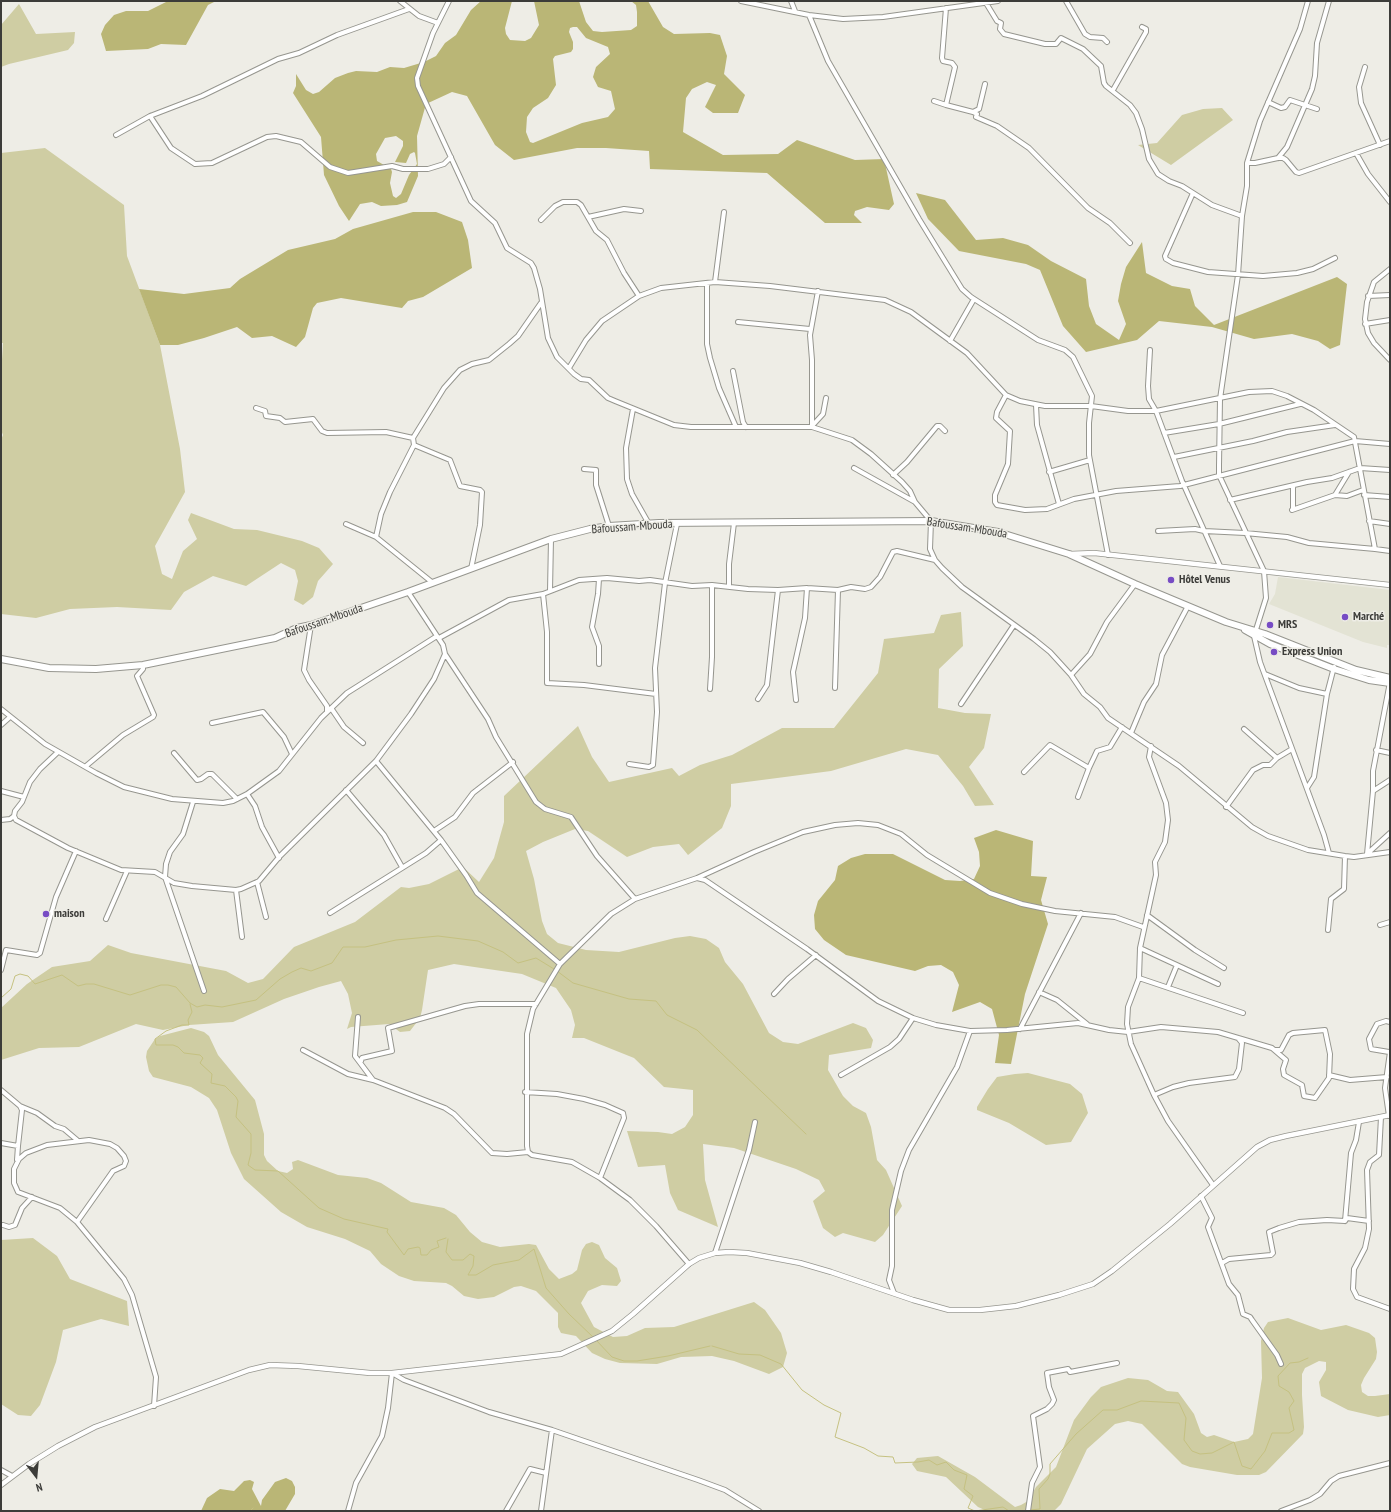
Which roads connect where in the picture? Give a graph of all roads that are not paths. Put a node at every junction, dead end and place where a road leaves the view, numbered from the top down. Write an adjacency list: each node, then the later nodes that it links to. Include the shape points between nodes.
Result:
1 (400, 1): 11 (street)
2 (449, 1): 14 (street)
3 (742, 1): 12 (street)
4 (791, 1): 12 (street)
5 (998, 1): 9 (street)
6 (1066, 1): 16 (street, via 1085,34 1103,38)
7 (1308, 1): 21 (street, via 1300,29)
8 (1329, 1): 23 (street, via 1317,43 1312,89)
9 (986, 3): 10 (street); 19 (street, via 1001,23 1000,29 1004,34 1044,44 1056,44 1061,38 1083,49 1101,66 1104,83)
10 (946, 8): 13 (street, via 883,17 843,19); 22 (street, via 942,58 955,67)
11 (409, 10): 14 (street); 26 (street, via 324,40 202,96)
12 (795, 11): 13 (street)
13 (809, 15): 51 (street, via 828,61 892,172 958,284)
14 (438, 23): 31 (street, via 416,83)
15 (1142, 27): 19 (street, via 1146,32)
16 (1107, 42)
17 (1365, 67): 29 (street, via 1360,87 1361,103)
18 (985, 84): 25 (street, via 979,109)
19 (1113, 90): 34 (street, via 1130,105 1140,120 1145,148 1155,169 1163,178)
20 (934, 102): 22 (street)
21 (1268, 102): 23 (street, via 1281,108 1290,100); 33 (street)
22 (946, 105): 25 (street)
23 (1304, 106): 24 (street); 32 (street, via 1287,147)
24 (1318, 109)
25 (973, 112): 41 (street, via 977,114 976,117 997,126 1029,148 1088,208 1110,223)
26 (150, 116): 27 (street); 31 (street, via 171,148 195,164 212,163 267,137 276,136 301,142 330,167 348,173 392,166 403,169 428,169 444,164)
27 (116, 135)
28 (1390, 141): 29 (street)
29 (1380, 145): 30 (street)
30 (1356, 153): 32 (street, via 1299,173 1286,160); 35 (street, via 1368,174)
31 (451, 157): 52 (street, via 472,203 495,223 507,248 531,263 539,286)
32 (1278, 158): 33 (street, via 1260,163)
33 (1246, 163): 38 (street)
34 (1193, 193): 38 (street, via 1212,205); 44 (street, via 1166,253 1166,259 1184,267)
35 (1390, 202)
36 (641, 211): 39 (street, via 624,209)
37 (724, 212): 45 (street)
38 (1242, 216): 44 (street)
39 (588, 217): 40 (street, via 581,205 570,201 555,206); 49 (street, via 596,231 608,240)
40 (541, 220)
41 (1130, 243)
42 (1334, 258): 44 (street, via 1297,273)
43 (1390, 269): 50 (street, via 1375,280)
44 (1238, 275): 64 (street)
45 (714, 282): 46 (street); 47 (street)
46 (707, 283): 49 (street, via 661,288); 73 (street, via 707,344 719,388)
47 (818, 291): 56 (street); 57 (street, via 885,300 911,312)
48 (1390, 295): 50 (street)
49 (639, 296): 60 (street, via 602,321 586,340)
50 (1368, 296): 55 (street)
51 (974, 299): 57 (street); 67 (street, via 1038,340 1069,352 1091,391)
52 (541, 303): 60 (street, via 550,344 557,357); 78 (street, via 518,336 509,344 489,360 472,364 453,377)
53 (1390, 320): 55 (street)
54 (738, 322): 56 (street)
55 (1365, 324): 59 (street, via 1374,343)
56 (810, 329): 75 (street)
57 (950, 341): 62 (street, via 973,358)
58 (1150, 350): 70 (street, via 1148,395)
59 (1390, 360)
60 (570, 368): 69 (street, via 578,377 588,380 608,398)
61 (733, 371): 74 (street)
62 (1006, 394): 66 (street, via 1020,402); 102 (street, via 996,418 1010,431 1008,464 995,495 995,502 997,505 1030,511)
63 (826, 398): 75 (street, via 823,414)
64 (1220, 399): 65 (street, via 1249,392 1272,391); 70 (street); 71 (street)
65 (1300, 404): 71 (street); 72 (street, via 1314,410)
66 (1036, 405): 67 (street); 89 (street, via 1037,425)
67 (1091, 406): 70 (street, via 1128,412); 84 (street, via 1088,435)
68 (256, 408): 78 (street, via 265,411 266,416 280,418 285,422 313,419 322,431 327,433 386,432)
69 (632, 409): 73 (street, via 681,426); 107 (street, via 626,448 627,479 632,494)
70 (1156, 411): 77 (street)
71 (1219, 424): 77 (street); 82 (street)
72 (1335, 426): 79 (street, via 1352,434); 82 (street, via 1287,432)
73 (736, 427): 74 (street)
74 (746, 427): 75 (street)
75 (812, 427): 91 (street, via 852,440)
76 (945, 431): 91 (street, via 937,426)
77 (1164, 433): 83 (street)
78 (413, 438): 81 (street)
79 (1355, 441): 80 (street); 86 (street); 92 (street)
80 (1390, 444)
81 (414, 445): 114 (street, via 390,492 381,514); 122 (street, via 450,460 460,486 482,492 480,525)
82 (1218, 448): 83 (street); 92 (street)
83 (1174, 457): 93 (street)
84 (1090, 460): 89 (street); 96 (street)
85 (854, 468): 101 (street)
86 (1360, 468): 88 (street); 90 (street); 95 (street)
87 (584, 469): 110 (street, via 596,470 596,485)
88 (1390, 470)
89 (1049, 472): 102 (street)
90 (1349, 472): 94 (street); 97 (street)
91 (893, 475): 101 (street, via 908,488)
92 (1219, 475): 93 (street); 100 (street)
93 (1184, 484): 96 (street); 112 (street)
94 (1293, 486): 97 (street, via 1292,509); 100 (street)
95 (1363, 490): 97 (street, via 1347,496); 98 (street)
96 (1096, 495): 102 (street); 119 (street)
97 (1335, 495)
98 (1364, 495): 99 (street); 104 (street)
99 (1390, 497)
100 (1230, 500): 113 (street)
101 (915, 502): 103 (street)
102 (1059, 504)
103 (931, 521): 105 (highway, Bafoussam-Mbouda); 118 (highway, Bafoussam-Mbouda, via 998,532); 120 (street, via 929,545)
104 (1369, 521): 109 (street); 116 (street)
105 (734, 523): 108 (highway, Bafoussam-Mbouda); 130 (street)
106 (346, 524): 114 (street)
107 (649, 524): 108 (highway, Bafoussam-Mbouda); 110 (highway, Bafoussam-Mbouda)
108 (677, 524): 125 (street)
109 (1390, 524)
110 (609, 526): 115 (highway, Bafoussam-Mbouda)
111 (1158, 531): 112 (street)
112 (1204, 531): 113 (street); 121 (street)
113 (1245, 533): 116 (street, via 1287,537 1309,543); 123 (street)
114 (376, 537): 126 (street)
115 (551, 539): 122 (highway, Bafoussam-Mbouda); 132 (street)
116 (1375, 549): 117 (street)
117 (1390, 551)
118 (1069, 554): 119 (street); 127 (highway, Bafoussam-Mbouda)
119 (1108, 554): 121 (street)
120 (935, 560): 134 (street, via 893,552 880,577 871,587); 139 (street, via 962,587)
121 (1220, 566): 123 (street)
122 (471, 569): 126 (highway, Bafoussam-Mbouda)
123 (1264, 571): 129 (street); 140 (street, via 1266,598)
124 (599, 578): 125 (street); 132 (street, via 579,580); 144 (street, via 592,626 599,646)
125 (665, 582): 128 (street, via 692,586); 153 (street, via 655,668)
126 (433, 583): 135 (highway, Bafoussam-Mbouda)
127 (1135, 584): 137 (highway, Bafoussam-Mbouda); 148 (street, via 1108,622 1090,654)
128 (712, 585): 130 (street); 152 (street)
129 (1390, 585)
130 (729, 586): 133 (street)
131 (807, 588): 133 (street); 134 (street); 156 (street, via 805,618 793,672)
132 (550, 590): 136 (street)
133 (778, 590): 155 (street, via 767,685)
134 (838, 590): 151 (street)
135 (408, 592): 138 (highway, Bafoussam-Mbouda); 141 (street)
136 (543, 594): 141 (street, via 510,600); 153 (street, via 547,632 547,683)
137 (1188, 606): 140 (highway, Bafoussam-Mbouda); 168 (street, via 1162,655 1156,684 1144,702)
138 (311, 624): 145 (highway, Bafoussam-Mbouda, via 274,638); 162 (street, via 304,670 327,706)
139 (1014, 625): 148 (street, via 1050,652); 157 (street)
140 (1255, 633): 146 (highway, Bafoussam-Mbouda); 147 (street)
141 (438, 637): 142 (street); 160 (street, via 347,693)
142 (445, 654): 178 (street, via 434,679); 179 (street, via 468,686)
143 (1, 659): 145 (highway, Bafoussam-Mbouda, via 49,668 96,669)
144 (599, 664)
145 (143, 665): 181 (street, via 137,676 153,717 123,735)
146 (1334, 666): 149 (highway, Bafoussam-Mbouda); 150 (highway, Bafoussam-Mbouda, via 1369,680); 154 (street)
147 (1265, 674): 154 (street, via 1299,688); 171 (street)
148 (1071, 676): 166 (street, via 1084,694 1100,707 1108,718)
149 (1390, 678): 150 (street)
150 (1390, 682): 158 (street)
151 (835, 688)
152 (710, 689)
153 (656, 694): 180 (street, via 653,765 649,767)
154 (1327, 694): 185 (street, via 1314,777)
155 (758, 699)
156 (796, 700)
157 (961, 704)
158 (1384, 705): 159 (street); 172 (street)
159 (1390, 706)
160 (331, 708): 162 (street); 169 (street, via 344,727)
161 (1, 709): 163 (street)
162 (327, 713): 176 (street)
163 (10, 717): 165 (street); 173 (street)
164 (212, 723): 176 (street, via 263,712 284,737)
165 (1, 725)
166 (1122, 727): 168 (street); 182 (street, via 1110,747 1097,751)
167 (1244, 729): 177 (street)
168 (1131, 733): 170 (street)
169 (363, 743)
170 (1151, 746): 194 (street, via 1180,766); 216 (street, via 1149,756 1166,803 1168,820 1165,842 1155,862 1156,875)
171 (1292, 749): 177 (street); 185 (street)
172 (1376, 750): 175 (street); 188 (street)
173 (58, 752): 181 (street); 190 (street, via 35,774)
174 (174, 752): 192 (street, via 197,780 212,774)
175 (1390, 753)
176 (292, 754): 189 (street, via 279,771)
177 (1277, 758): 194 (street, via 1270,765 1263,765 1254,770)
178 (376, 761): 186 (street); 197 (street)
179 (513, 762): 197 (street, via 473,793 455,818); 212 (street, via 536,802 545,809 571,817 598,856)
180 (629, 764)
181 (86, 766): 193 (street, via 124,787)
182 (1089, 768): 183 (street, via 1050,745); 191 (street)
183 (1024, 772)
184 (1390, 780): 188 (street)
185 (1307, 788): 202 (street)
186 (346, 790): 205 (street); 206 (street, via 384,835)
187 (1, 791): 190 (street)
188 (1373, 791): 203 (street)
189 (246, 794): 192 (street); 205 (street, via 255,806 262,827)
190 (24, 797): 195 (street)
191 (1078, 797)
192 (237, 799): 193 (street, via 223,803)
193 (193, 802): 208 (street, via 183,834 170,852)
194 (1226, 807): 202 (street, via 1268,836 1308,850)
195 (14, 816): 196 (street); 200 (street, via 16,820 46,838)
196 (1, 820)
197 (434, 831): 199 (street)
198 (1390, 833): 203 (street)
199 (441, 840): 206 (street, via 426,853); 227 (street, via 477,893)
200 (76, 851): 207 (street); 230 (street, via 56,897 40,953 36,955 6,950)
201 (1390, 852): 203 (street)
202 (1329, 853): 204 (street)
203 (1367, 854): 204 (street)
204 (1345, 856): 223 (street, via 1344,889 1331,899)
205 (279, 858): 210 (street)
206 (402, 867): 213 (street)
207 (127, 871): 208 (street, via 155,872); 219 (street)
208 (165, 877): 211 (street, via 174,883); 234 (street)
209 (697, 878): 212 (street); 214 (street, via 803,832 858,823 878,825 901,834 927,855 990,893 1022,904); 226 (street, via 705,880)
210 (257, 882): 211 (street); 217 (street)
211 (236, 890): 224 (street)
212 (635, 900): 227 (street, via 611,914)
213 (330, 913)
214 (1081, 913): 215 (street); 218 (street)
215 (1090, 913): 218 (street); 222 (street, via 1114,917)
216 (1147, 915): 222 (street); 229 (street)
217 (266, 917)
218 (1080, 918): 235 (street)
219 (106, 919)
220 (1390, 922): 221 (street)
221 (1380, 925)
222 (1143, 927): 225 (street)
223 (1328, 930)
224 (242, 937)
225 (1140, 948): 228 (street); 231 (street)
226 (816, 955): 236 (street); 240 (street, via 878,1001)
227 (560, 964): 237 (street)
228 (1177, 965): 232 (street); 233 (street)
229 (1224, 968)
230 (1, 970)
231 (1139, 978): 233 (street); 245 (street, via 1127,1012)
232 (1218, 984)
233 (1168, 987): 238 (street)
234 (204, 991)
235 (1039, 992): 242 (street, via 1057,1000); 243 (street)
236 (774, 994)
237 (536, 1004): 250 (street, via 465,1006 388,1028 392,1051 362,1058); 256 (street, via 527,1034)
238 (1243, 1013)
239 (358, 1017): 250 (street, via 355,1056)
240 (913, 1018): 244 (street); 251 (street, via 890,1047)
241 (1390, 1022): 249 (street, via 1377,1024 1369,1045 1374,1050)
242 (1088, 1024): 243 (street, via 1053,1024); 245 (street)
243 (1020, 1029): 244 (street)
244 (970, 1031): 279 (street, via 958,1067 909,1150 901,1171 892,1210 890,1280)
245 (1128, 1032): 246 (street, via 1162,1027 1218,1032); 257 (street)
246 (1238, 1037): 248 (street); 257 (street, via 1242,1043 1239,1069 1235,1077 1173,1087)
247 (303, 1050): 254 (street, via 348,1074)
248 (1275, 1050): 252 (street, via 1286,1060 1284,1075 1302,1085 1305,1097 1315,1098 1328,1081); 252 (street, via 1281,1050 1289,1034 1293,1032 1325,1030 1330,1054)
249 (1390, 1052): 253 (street)
250 (361, 1061): 254 (street)
251 (841, 1075)
252 (1329, 1075): 253 (street, via 1350,1080)
253 (1387, 1077): 259 (street, via 1385,1088)
254 (373, 1080): 266 (street, via 445,1108 492,1153)
255 (1, 1090): 258 (street)
256 (526, 1092): 266 (street); 268 (street, via 584,1099 623,1113 624,1118)
257 (1154, 1095): 269 (street, via 1168,1121)
258 (20, 1106): 263 (street, via 64,1129); 265 (street, via 22,1117)
259 (1389, 1116): 260 (street)
260 (1381, 1117): 262 (street); 273 (street, via 1379,1155 1370,1162 1367,1170)
261 (755, 1122): 276 (street, via 749,1150)
262 (1359, 1122): 269 (street, via 1270,1140); 272 (street, via 1352,1153)
263 (77, 1140): 267 (street, via 36,1149 26,1153); 274 (street, via 110,1144 117,1148 126,1161 124,1166 113,1171)
264 (1, 1143): 265 (street)
265 (18, 1146): 267 (street)
266 (528, 1152): 268 (street, via 532,1155 572,1162)
267 (17, 1163): 271 (street, via 13,1176 15,1188)
268 (600, 1178): 278 (street, via 630,1200)
269 (1213, 1186): 270 (street)
270 (1201, 1196): 277 (street, via 1211,1216 1212,1220 1208,1227); 279 (street, via 1112,1271 1093,1284 1059,1296 1016,1306 949,1310)
271 (32, 1197): 274 (street, via 60,1208); 275 (street, via 22,1208 15,1225)
272 (1345, 1221): 273 (street, via 1347,1218); 277 (street, via 1295,1222 1269,1232 1273,1253 1271,1255 1229,1258)
273 (1369, 1221): 280 (street, via 1365,1248 1354,1269 1353,1289 1357,1297)
274 (77, 1222): 284 (street, via 124,1279 132,1295 156,1377)
275 (3, 1225)
276 (715, 1253): 278 (street); 279 (street, via 748,1253 800,1263)
277 (1222, 1263): 282 (street, via 1230,1284 1238,1295 1243,1314 1252,1320)
278 (689, 1264): 283 (street, via 612,1331 561,1354)
279 (894, 1293)
280 (1390, 1309)
281 (1117, 1362): 295 (street, via 1070,1372 1068,1369 1047,1373 1054,1400 1047,1409 1032,1416 1040,1467 1032,1483)
282 (1281, 1364)
283 (392, 1373): 284 (street, via 270,1365 249,1370); 285 (street, via 488,1412); 291 (street, via 382,1436 356,1483)
284 (154, 1406): 289 (street, via 95,1427 58,1446)
285 (552, 1430): 288 (street); 294 (street, via 725,1490)
286 (1390, 1463): 296 (street, via 1339,1476 1320,1494)
287 (1, 1470): 289 (street)
288 (546, 1473): 292 (street, via 530,1469); 293 (street)
289 (12, 1476): 290 (street)
290 (1, 1485)
291 (348, 1511)
292 (506, 1511)
293 (541, 1511)
294 (759, 1511)
295 (1028, 1511)
296 (1281, 1511)

